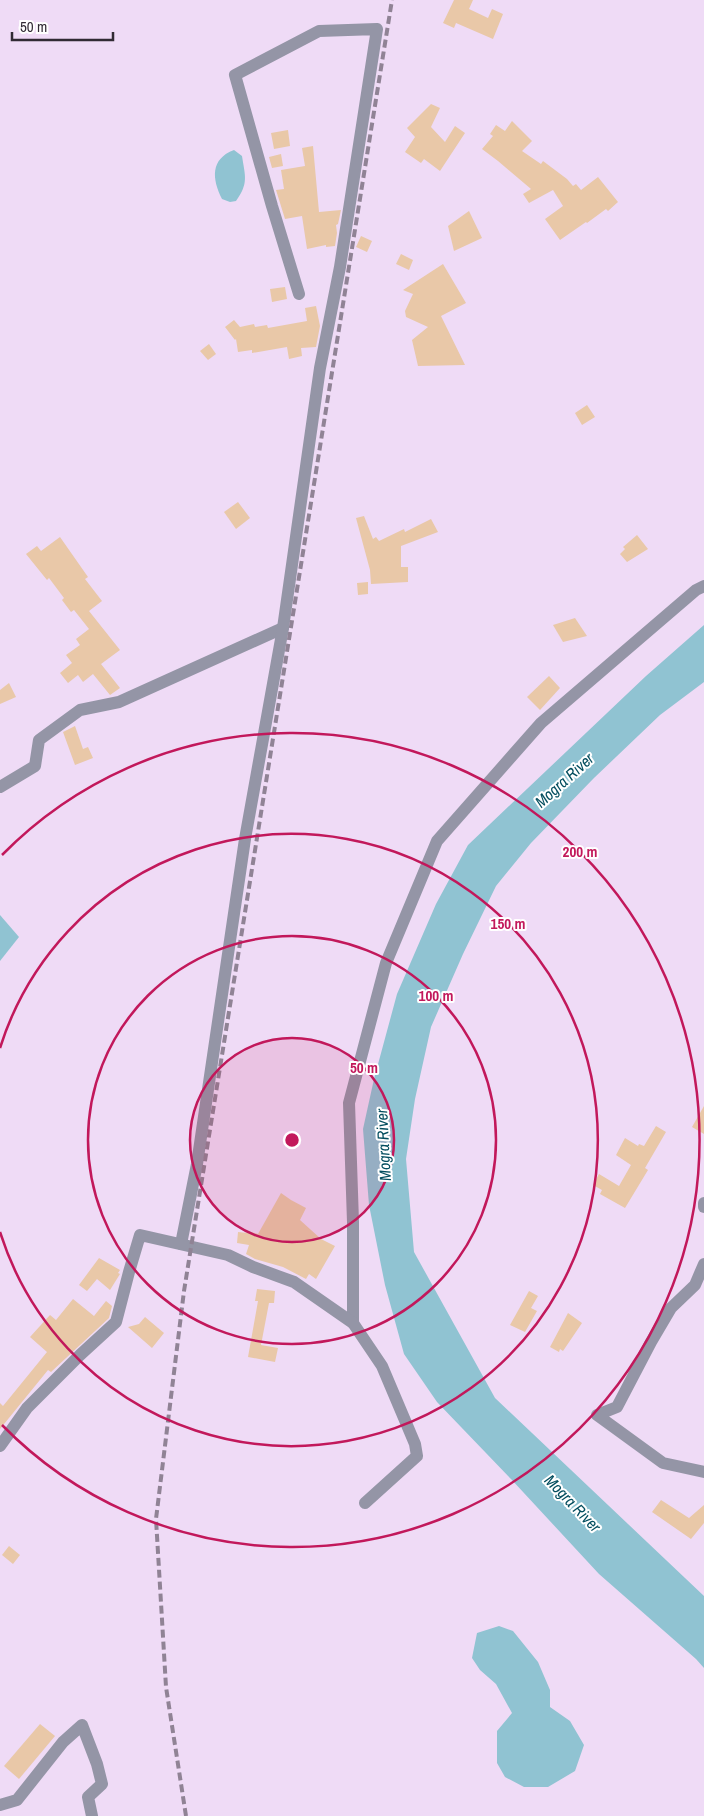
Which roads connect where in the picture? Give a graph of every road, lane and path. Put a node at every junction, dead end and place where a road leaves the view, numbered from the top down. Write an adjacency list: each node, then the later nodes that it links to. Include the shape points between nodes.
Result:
1 (299, 294): 3 (street, via 235,75 319,31 377,29 340,266 320,368)
2 (704, 586): 9 (street, via 540,722 437,841 386,963 349,1103)
3 (284, 628): 4 (street, via 119,702 80,710 39,740 35,766); 7 (street, via 245,839)
4 (0, 787)
5 (704, 1203): 6 (street)
6 (704, 1207)
7 (181, 1244): 9 (street, via 228,1254 294,1282); 10 (street, via 140,1235 116,1322 27,1408)
8 (704, 1264): 11 (street, via 695,1285 671,1308 617,1407 596,1415 664,1463)
9 (353, 1323): 12 (street, via 382,1366 417,1456)
10 (0, 1446)
11 (704, 1472)
12 (364, 1503)
13 (0, 1805): 14 (street, via 17,1800 63,1742 82,1725 102,1784 88,1797)
14 (92, 1816)

